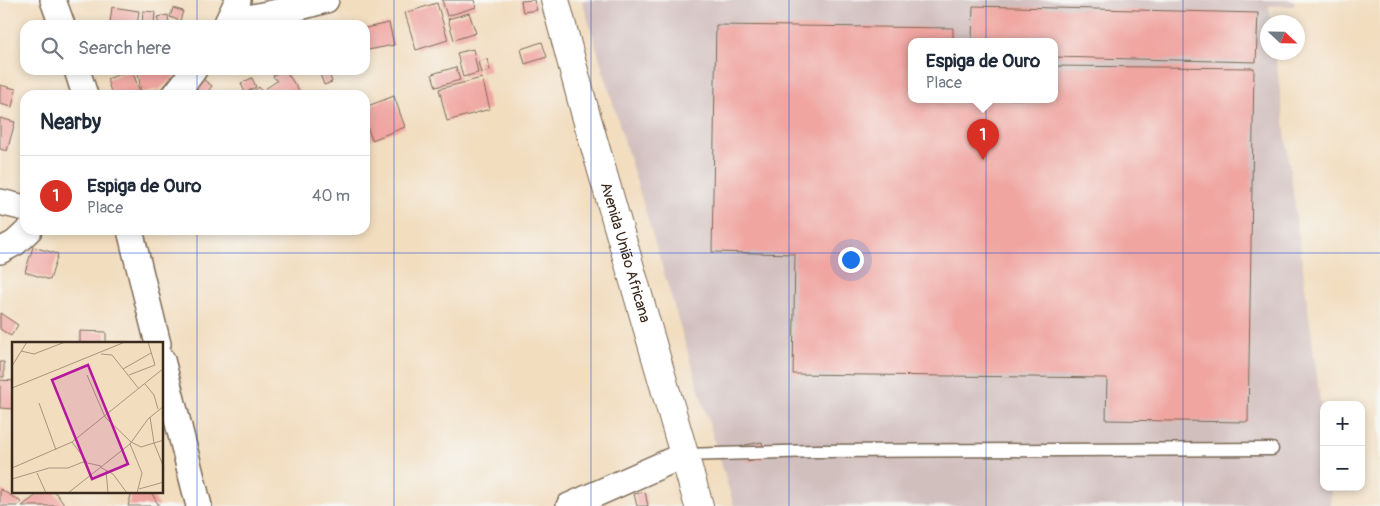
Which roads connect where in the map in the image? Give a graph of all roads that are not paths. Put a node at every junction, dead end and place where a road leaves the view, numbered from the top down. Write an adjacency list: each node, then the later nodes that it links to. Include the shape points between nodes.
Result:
1 (53, 0): 5 (street)
2 (326, 0): 4 (street, via 297,8)
3 (555, 0): 18 (main road, Avenida União Africana)
4 (231, 16)
5 (60, 20)
6 (79, 75): 8 (street)
7 (190, 75): 9 (street)
8 (83, 90)
9 (179, 90)
10 (0, 202): 11 (street)
11 (20, 207)
12 (24, 235): 14 (street)
13 (131, 235): 15 (street)
14 (0, 251)
15 (158, 342)
16 (164, 368): 19 (street)
17 (1272, 449): 18 (lane, via 816,450)
18 (684, 455): 20 (street); 21 (main road, Avenida União Africana)
19 (199, 506)
20 (569, 506)
21 (699, 506)

